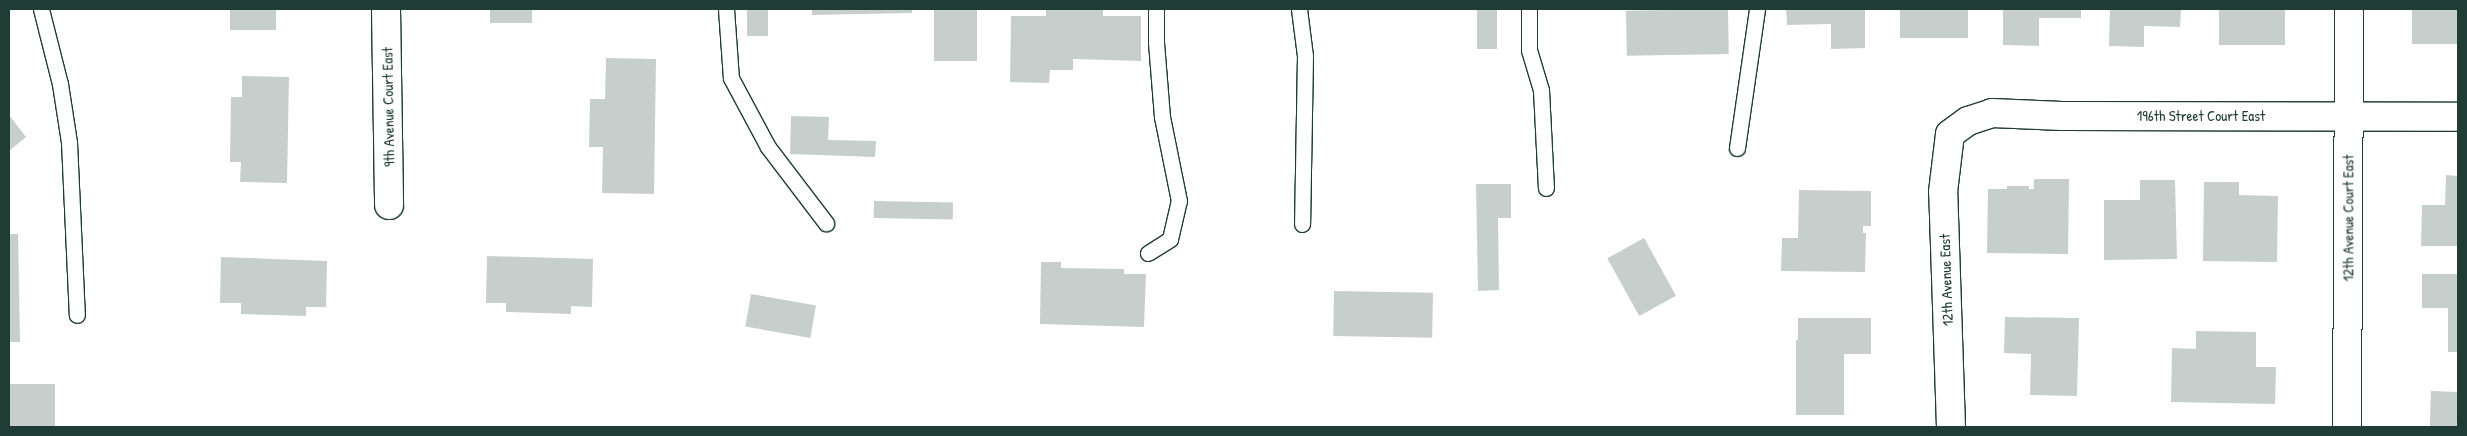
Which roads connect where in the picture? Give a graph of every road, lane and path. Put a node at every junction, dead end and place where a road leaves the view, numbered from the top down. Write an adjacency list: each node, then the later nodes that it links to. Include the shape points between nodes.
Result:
1 (41, 9): 18 (lane, via 60,84 69,142)
2 (386, 9): 14 (street, 9th Avenue Court East)
3 (726, 9): 15 (lane, via 730,78 768,147)
4 (1156, 9): 17 (lane, via 1162,117 1179,201 1170,239)
5 (1299, 9): 16 (lane, via 1305,56)
6 (1529, 9): 13 (lane, via 1529,50 1541,90)
7 (1757, 9): 12 (lane)
8 (2349, 9): 9 (street, 12th Avenue Court East)
9 (2348, 116): 10 (street, 196th Street Court East); 11 (street, 196th Street Court East, via 1992,113 1968,121); 20 (street, 12th Avenue Court East)
10 (2458, 117)
11 (1950, 134): 19 (street, 12th Avenue East, via 1943,192)
12 (1737, 148)
13 (1546, 188)
14 (389, 205)
15 (826, 223)
16 (1302, 224)
17 (1148, 253)
18 (78, 315)
19 (1951, 427)
20 (2347, 427)

